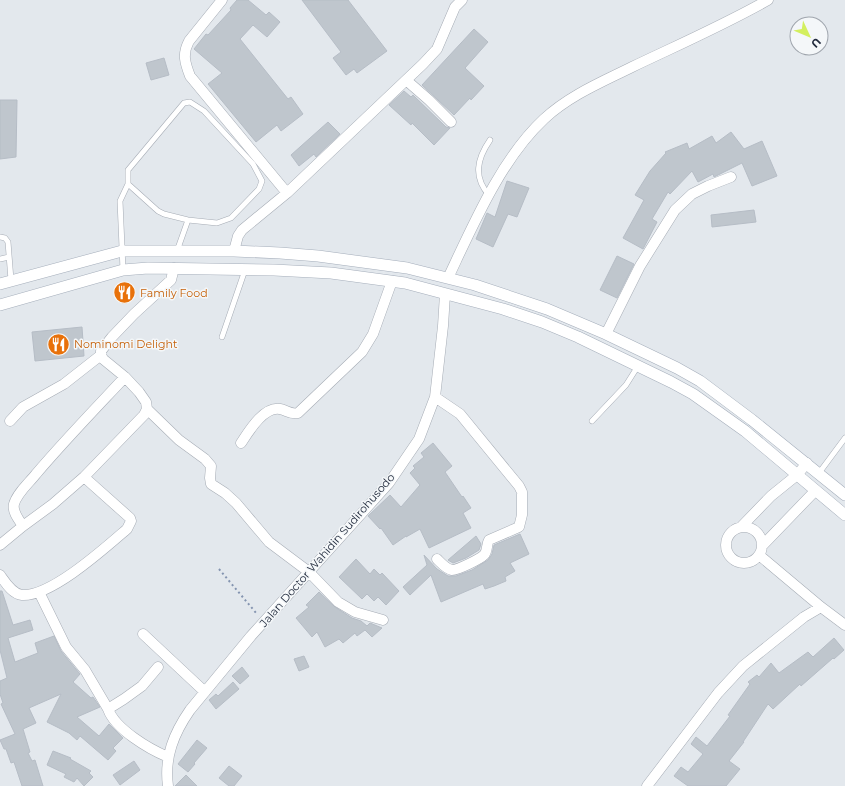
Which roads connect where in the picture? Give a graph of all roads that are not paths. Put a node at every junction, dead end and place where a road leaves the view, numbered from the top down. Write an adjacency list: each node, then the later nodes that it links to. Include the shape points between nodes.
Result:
1 (222, 0): 9 (street, via 185,47 184,62 190,76)
2 (462, 0): 4 (street, via 455,7 437,49)
3 (768, 0): 10 (street, via 570,99 544,119 518,147)
4 (406, 80): 5 (street); 9 (street)
5 (451, 122)
6 (490, 140): 10 (lane, via 478,168 482,188)
7 (731, 177): 32 (street, via 692,194 675,210 640,266)
8 (128, 184): 11 (lane, via 158,211); 11 (lane, via 128,170 184,103 190,102 204,111 253,164 262,181 259,189 231,218 217,224); 13 (lane, via 120,201)
9 (287, 193): 15 (street, via 242,230)
10 (489, 195): 24 (street)
11 (188, 220): 14 (lane)
12 (0, 238): 17 (lane, via 5,238 8,242)
13 (122, 251): 14 (main road); 22 (lane); 26 (main road)
14 (177, 251): 15 (main road)
15 (234, 251): 16 (main road)
16 (266, 252): 20 (main road); 23 (main road)
17 (9, 257): 18 (lane); 26 (lane)
18 (0, 259)
19 (174, 268): 21 (main road); 22 (main road); 34 (street, via 171,280 112,337 101,351)
20 (407, 268): 24 (main road); 27 (main road)
21 (245, 269): 23 (main road); 33 (lane)
22 (123, 270): 29 (main road)
23 (264, 270): 25 (main road, via 331,273)
24 (448, 278): 30 (main road)
25 (392, 281): 27 (main road); 46 (street, via 373,334 362,352 298,413 279,408 269,412 255,423)
26 (5, 282)
27 (405, 283): 28 (main road)
28 (445, 294): 31 (main road); 40 (street, Jalan Doctor Wahidin Sudirohusodo)
29 (0, 305)
30 (546, 309): 31 (main road); 32 (main road)
31 (542, 322): 35 (main road)
32 (606, 334): 36 (main road)
33 (222, 337)
34 (101, 355): 37 (street, via 107,364); 43 (street, via 64,384 23,407)
35 (638, 366): 38 (main road); 44 (lane, via 626,385)
36 (677, 368): 38 (main road); 39 (main road)
37 (125, 376): 42 (street, via 146,402); 54 (street, via 20,493 14,508)
38 (671, 382): 41 (main road)
39 (720, 396): 41 (main road); 47 (main road)
40 (435, 397): 58 (street, via 460,414 522,492 519,527 489,540 484,555 456,570 447,568); 59 (street, Jalan Doctor Wahidin Sudirohusodo, via 419,439 388,483)
41 (713, 408): 49 (main road)
42 (147, 409): 50 (street); 59 (street, via 211,466 210,478 213,486 236,503 269,542)
43 (10, 421)
44 (592, 421)
45 (845, 438): 48 (lane)
46 (241, 443)
47 (807, 463): 48 (main road); 49 (street)
48 (819, 473): 52 (main road)
49 (797, 475): 51 (main road); 55 (street, via 771,496)
50 (84, 478): 54 (street); 61 (street, via 130,518 130,525 80,568)
51 (815, 491): 53 (main road); 57 (street)
52 (845, 495)
53 (845, 515)
54 (23, 526): 56 (street)
55 (741, 527): 57 (street, via 756,532 761,538); 57 (street, via 732,532 726,540 726,551 732,559 741,564 751,562)
56 (0, 545)
57 (761, 551): 62 (street)
58 (437, 559)
59 (309, 572): 63 (street, via 338,602 356,612); 67 (street, Jalan Doctor Wahidin Sudirohusodo)
60 (0, 575): 61 (street, via 18,594)
61 (39, 592): 68 (street, via 66,647 85,670)
62 (820, 607): 64 (street); 71 (street, via 793,625 743,666 718,694)
63 (383, 620)
64 (845, 625)
65 (143, 634): 67 (street)
66 (158, 667): 68 (street, via 142,686)
67 (205, 692): 69 (street, Jalan Doctor Wahidin Sudirohusodo, via 181,722)
68 (108, 709): 69 (street, via 109,714 138,742)
69 (168, 757): 70 (street, Jalan Doctor Wahidin Sudirohusodo)
70 (168, 786)
71 (648, 786)

